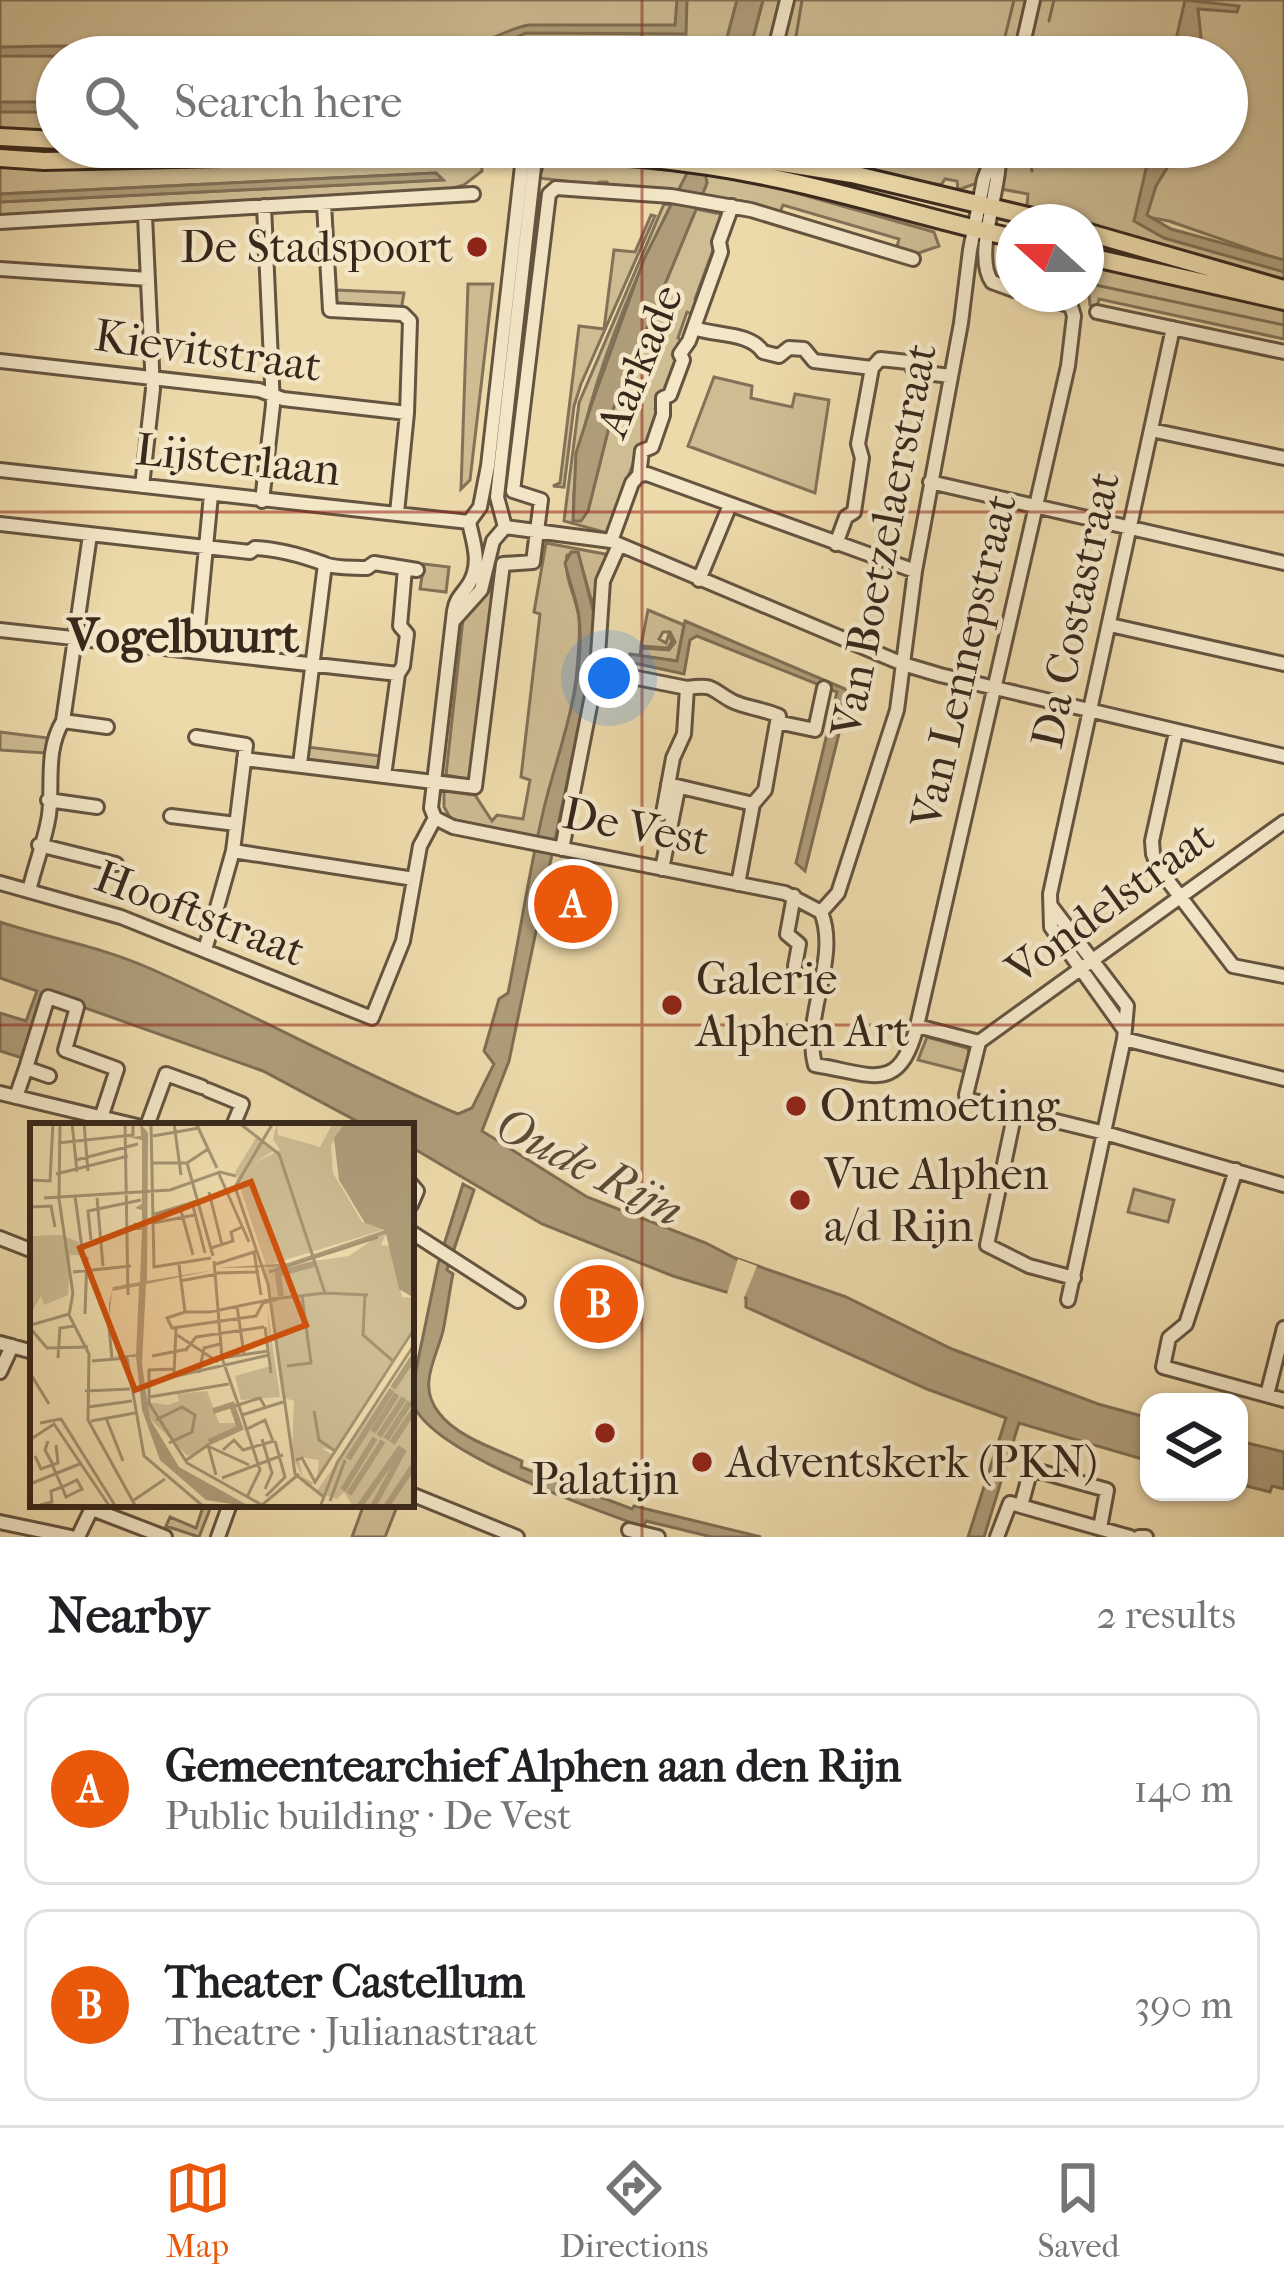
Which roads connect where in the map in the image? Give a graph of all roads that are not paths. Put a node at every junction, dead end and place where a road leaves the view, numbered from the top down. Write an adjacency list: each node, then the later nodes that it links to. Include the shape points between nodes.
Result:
1 (787, 0): 3 (street)
2 (1033, 0): 4 (street)
3 (778, 36)
4 (1025, 36)
5 (0, 137): 6 (main road)
6 (36, 139)
7 (0, 158): 8 (main road)
8 (36, 160)
9 (527, 168): 54 (street)
10 (528, 168): 56 (street)
11 (743, 168): 22 (main road)
12 (793, 168): 16 (main road)
13 (994, 168): 16 (street)
14 (473, 194): 15 (street)
15 (324, 204): 17 (street); 44 (street, via 330,310 410,321)
16 (987, 204): 19 (main road); 22 (street)
17 (263, 206): 20 (street); 43 (street)
18 (732, 206): 25 (street); 36 (street, Aarkade); 62 (street, via 556,188 549,194 513,491 541,500)
19 (996, 206)
20 (145, 216): 21 (street); 28 (street)
21 (0, 222)
22 (982, 231): 23 (main road); 29 (street); 32 (street, Van Boetzelaerstraat)
23 (996, 234)
24 (1104, 237): 31 (main road)
25 (913, 260)
26 (1104, 260): 33 (main road)
27 (0, 269): 28 (street)
28 (148, 279): 42 (street)
29 (992, 282): 30 (street); 32 (street)
30 (996, 283)
31 (1284, 289)
32 (966, 292): 41 (street, Van Boetzelaerstraat)
33 (1284, 302)
34 (1072, 312): 55 (street, Van Lennepstraat, via 1068,367)
35 (1097, 312): 37 (street)
36 (694, 328): 40 (street, via 779,356 804,349 814,361); 48 (street, Aarkade)
37 (1173, 328): 38 (street); 45 (street, Da Costastraat)
38 (1284, 352)
39 (0, 361): 42 (street, Kievitstraat)
40 (872, 368): 41 (street, via 880,359); 67 (street, via 854,512)
41 (950, 376): 49 (street, Van Boetzelaerstraat)
42 (152, 379): 43 (street, Kievitstraat); 50 (street)
43 (272, 394): 44 (street, Kievitstraat); 52 (street)
44 (407, 413): 57 (street)
45 (1151, 430): 46 (street); 61 (street, Da Costastraat)
46 (1284, 458)
47 (0, 470): 50 (street, Lijsterlaan)
48 (639, 475): 53 (street); 66 (street, Aarkade)
49 (930, 482): 55 (street); 71 (street, Van Boetzelaerstraat)
50 (142, 486): 51 (street, Lijsterlaan)
51 (211, 495): 52 (street, Lijsterlaan); 68 (street)
52 (262, 501): 57 (street, Lijsterlaan)
53 (730, 505): 67 (street); 72 (street)
54 (480, 507): 56 (street); 58 (street)
55 (1036, 507): 61 (street); 85 (street, Van Lennepstraat)
56 (498, 509): 60 (street)
57 (398, 514): 58 (street, Lijsterlaan)
58 (469, 522): 64 (street)
59 (0, 524): 63 (street)
60 (505, 527): 62 (street); 65 (street)
61 (1130, 529): 69 (street); 74 (street, Da Costastraat)
62 (538, 530): 66 (street); 96 (street, via 533,562 503,564 475,787)
63 (90, 535): 68 (street); 76 (street)
64 (476, 538): 65 (street); 73 (street, via 472,580 456,599)
65 (493, 541): 73 (street, via 485,581)
66 (615, 543): 72 (street); 81 (street, Aarkade, via 603,581)
67 (836, 544): 71 (street)
68 (206, 547): 70 (street, via 271,549); 77 (street)
69 (1284, 563)
70 (326, 564): 78 (street); 82 (street, via 411,569)
71 (914, 571): 79 (street, Van Boetzelaerstraat)
72 (699, 580): 79 (street)
73 (455, 620): 96 (street)
74 (1110, 626): 80 (street); 86 (street, Da Costastraat)
75 (0, 629): 76 (street)
76 (73, 637): 77 (street); 87 (street)
77 (196, 651): 78 (street)
78 (313, 663): 82 (street); 94 (street)
79 (903, 664): 85 (street); 116 (street, Van Boetzelaerstraat, via 897,710 838,892)
80 (1284, 664)
81 (597, 670): 83 (street); 106 (street, Aarkade)
82 (398, 674): 95 (street)
83 (687, 688): 88 (street, via 716,688 779,716); 97 (street)
84 (824, 688): 88 (street, via 815,730)
85 (996, 689): 86 (street); 121 (street, Van Lennepstraat)
86 (1091, 712): 90 (street); 118 (street, Da Costastraat, via 1051,906)
87 (63, 721): 89 (street); 98 (street, via 54,736)
88 (777, 722): 99 (street, via 765,790)
89 (107, 727)
90 (1176, 732): 92 (street); 115 (street, via 1152,841)
91 (196, 737): 93 (street, via 246,745)
92 (1284, 756)
93 (244, 759): 94 (street); 104 (street)
94 (300, 764): 95 (street)
95 (384, 776): 96 (street)
96 (434, 783): 102 (street)
97 (674, 786): 99 (street); 109 (street, via 663,819)
98 (48, 800): 100 (street); 105 (street)
99 (753, 804): 112 (street)
100 (97, 807)
101 (171, 816): 104 (street)
102 (434, 818): 106 (street, De Vest); 110 (street)
103 (1284, 822): 115 (street, Vondelstraat)
104 (236, 824): 107 (street)
105 (39, 845): 108 (street); 113 (street)
106 (561, 849): 109 (street, De Vest)
107 (233, 851): 110 (street); 117 (street)
108 (116, 864)
109 (662, 869): 112 (street, De Vest)
110 (414, 879): 117 (street, Hooftstraat, via 403,941 372,1018)
111 (0, 883): 113 (street, Hooftstraat)
112 (738, 884): 114 (street, De Vest)
113 (29, 890): 117 (street, Hooftstraat)
114 (794, 896): 116 (street, De Vest); 119 (street, via 787,934 799,944)
115 (1180, 897): 118 (street, Vondelstraat); 120 (street, via 1233,967)
116 (821, 912): 125 (street, Van Boetzelaerstraat, via 828,932 815,1065)
117 (205, 950)
118 (1087, 965): 122 (street, Da Costastraat, via 1127,1006); 123 (street, Vondelstraat)
119 (795, 966)
120 (1284, 976)
121 (917, 1026): 123 (street); 125 (street, Van Lennepstraat, via 906,1062)
122 (1124, 1033): 127 (street); 135 (street)
123 (979, 1042): 130 (street, via 966,1096)
124 (26, 1068): 126 (street); 129 (street); 131 (street, via 48,997 77,1007 65,1050 117,1069)
125 (894, 1072)
126 (49, 1076)
127 (1284, 1079)
128 (0, 1093): 129 (street)
129 (16, 1097): 131 (street)
130 (1015, 1112): 135 (street); 141 (street, via 986,1242)
131 (102, 1115): 132 (street)
132 (127, 1123)
133 (148, 1123): 134 (street, via 163,1072 242,1104)
134 (234, 1123)
135 (1105, 1133): 136 (street); 141 (street)
136 (1236, 1170): 137 (street); 147 (street, via 1186,1324 1169,1338 1163,1367)
137 (1284, 1185)
138 (414, 1236): 143 (street)
139 (0, 1238): 140 (street)
140 (30, 1249)
141 (1074, 1278): 142 (street)
142 (1068, 1300)
143 (518, 1301)
144 (1284, 1328): 147 (street)
145 (6, 1345): 146 (street)
146 (0, 1372)
147 (1268, 1395): 148 (street)
148 (1284, 1400)
149 (414, 1494): 160 (street)
150 (1015, 1505): 155 (street); 155 (street, via 1030,1469 1106,1490); 162 (street)
151 (92, 1507): 157 (street)
152 (95, 1507): 158 (street)
153 (229, 1507): 159 (street)
154 (0, 1522): 157 (street)
155 (1100, 1528): 163 (street)
156 (629, 1530): 161 (street)
157 (74, 1537)
158 (164, 1537)
159 (218, 1537)
160 (517, 1537)
161 (658, 1537)
162 (997, 1537)
163 (1138, 1537)

